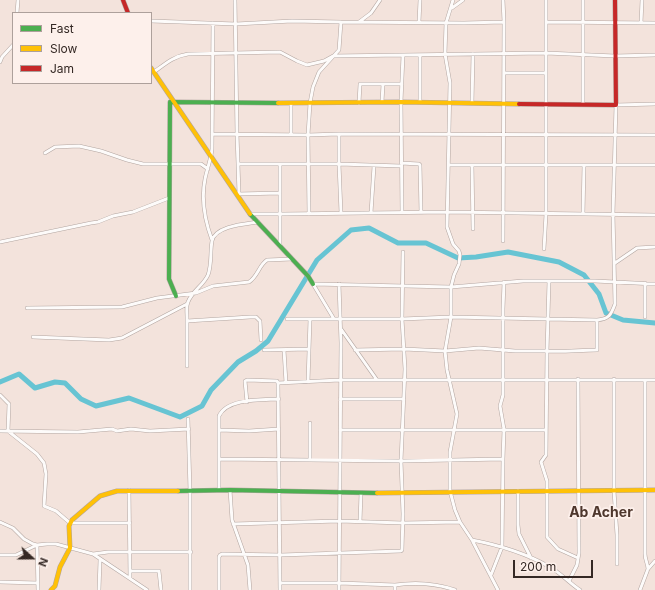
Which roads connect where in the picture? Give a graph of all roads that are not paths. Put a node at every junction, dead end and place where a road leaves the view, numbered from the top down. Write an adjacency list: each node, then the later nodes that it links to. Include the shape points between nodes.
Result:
1 (18, 0): 14 (street)
2 (123, 0): 15 (street)
3 (235, 0): 28 (street)
4 (380, 0): 18 (street, via 371,13)
5 (420, 0): 19 (street)
6 (453, 0): 13 (street)
7 (463, 0): 13 (street)
8 (503, 0): 20 (street)
9 (546, 0): 21 (street)
10 (583, 0): 22 (street)
11 (615, 0): 23 (street)
12 (642, 0): 26 (street)
13 (452, 8): 25 (street)
14 (17, 12)
15 (128, 12)
16 (152, 22): 24 (street)
17 (341, 22): 18 (street); 28 (street); 39 (street, via 339,50)
18 (359, 22): 19 (street)
19 (419, 22): 25 (street)
20 (504, 22): 25 (street); 35 (street)
21 (546, 22): 22 (street); 32 (street)
22 (584, 22): 23 (street); 37 (street)
23 (616, 22): 26 (street); 41 (street)
24 (213, 23): 28 (street); 30 (street)
25 (446, 23): 33 (street)
26 (641, 23): 27 (street)
27 (655, 23)
28 (236, 24): 31 (street)
29 (12, 45): 42 (street)
30 (214, 53): 31 (street); 44 (street, via 180,55); 54 (street)
31 (237, 53): 39 (street, via 280,52 307,65); 50 (street)
32 (546, 53): 35 (street); 37 (street); 46 (street)
33 (444, 54): 34 (street); 36 (street); 58 (street, via 450,77)
34 (473, 54): 35 (street); 59 (street)
35 (504, 54): 45 (street)
36 (420, 55): 40 (street); 53 (street)
37 (583, 55): 41 (street); 62 (street)
38 (655, 55): 41 (street)
39 (333, 56): 40 (street); 56 (street, via 317,76)
40 (403, 56): 48 (street)
41 (616, 56): 64 (street)
42 (0, 62)
43 (152, 69): 44 (street)
44 (154, 72): 49 (street)
45 (504, 73): 46 (street); 60 (street)
46 (546, 73): 61 (street)
47 (383, 84): 48 (street); 51 (street); 57 (street, via 360,84)
48 (402, 84): 52 (street)
49 (174, 102): 54 (street); 77 (street); 78 (street, via 170,102 169,107)
50 (237, 102): 54 (street); 55 (street); 66 (street)
51 (382, 102): 52 (street); 57 (street)
52 (401, 102): 53 (street); 68 (street)
53 (420, 102): 58 (street)
54 (214, 103): 65 (street)
55 (291, 103): 56 (street); 73 (street)
56 (310, 103): 57 (street); 74 (street)
57 (359, 103)
58 (449, 103): 59 (street); 69 (street)
59 (472, 103): 60 (street)
60 (503, 104): 61 (street); 70 (street)
61 (547, 104): 62 (street); 71 (street)
62 (584, 104): 64 (street)
63 (655, 104): 64 (street)
64 (616, 105): 72 (street)
65 (212, 134): 66 (street); 77 (street)
66 (237, 134): 73 (street); 79 (street)
67 (339, 134): 68 (street); 74 (street); 82 (street)
68 (401, 134): 69 (street); 86 (street)
69 (448, 134): 70 (street); 87 (street)
70 (504, 134): 71 (street); 83 (street)
71 (545, 134): 72 (street); 84 (street)
72 (615, 134): 75 (street); 89 (street)
73 (291, 135): 74 (street)
74 (308, 135): 81 (street)
75 (655, 135)
76 (45, 153): 78 (street, via 55,147 79,146 143,164)
77 (211, 157): 92 (street); 94 (street)
78 (169, 164): 92 (street, via 201,164); 95 (street)
79 (238, 164): 80 (street); 94 (street)
80 (280, 164): 81 (street); 93 (street)
81 (309, 164): 82 (street); 104 (street)
82 (339, 164): 91 (street); 98 (street)
83 (504, 164): 84 (street); 88 (street); 105 (street)
84 (545, 164): 85 (street); 106 (street)
85 (584, 164): 89 (street); 107 (street)
86 (401, 165): 91 (street); 96 (street, via 420,165); 100 (street)
87 (449, 165): 88 (street); 97 (street)
88 (472, 165): 101 (street)
89 (615, 165): 90 (street); 108 (street)
90 (655, 165)
91 (374, 166): 99 (street)
92 (208, 169): 112 (street, via 204,204)
93 (280, 193): 94 (street); 103 (street)
94 (238, 194): 102 (street)
95 (169, 198): 114 (street, via 138,211 98,222); 131 (street, via 169,279)
96 (421, 212): 97 (street); 100 (street)
97 (448, 212): 101 (street); 129 (street, via 449,236 460,255)
98 (341, 213): 99 (street); 104 (street)
99 (371, 213): 100 (street)
100 (402, 213)
101 (473, 213): 105 (street); 111 (street)
102 (250, 214): 103 (street); 110 (street)
103 (280, 214): 104 (street); 115 (street)
104 (309, 214)
105 (503, 214): 106 (street); 113 (street)
106 (546, 214): 107 (street); 117 (street)
107 (584, 214): 108 (street)
108 (613, 214): 109 (street); 120 (street)
109 (655, 215)
110 (258, 222): 112 (street, via 238,224 219,232); 115 (street)
111 (473, 229)
112 (212, 240): 130 (street, via 208,274)
113 (503, 241)
114 (0, 242)
115 (280, 246): 119 (street)
116 (655, 247): 120 (street, via 637,248)
117 (544, 249)
118 (403, 252): 128 (street)
119 (292, 259): 125 (street); 130 (street, via 267,260 249,282 213,286)
120 (615, 263): 123 (street)
121 (549, 281): 122 (street); 123 (street); 142 (street)
122 (504, 282): 129 (street); 141 (street)
123 (615, 282): 124 (street); 143 (street, via 613,310 605,319)
124 (645, 283): 127 (street); 135 (street)
125 (313, 284): 126 (street); 138 (street)
126 (339, 284): 128 (street); 139 (street)
127 (655, 284)
128 (403, 286): 129 (street); 140 (street)
129 (451, 287): 134 (street)
130 (192, 294): 131 (street); 132 (street)
131 (176, 296): 133 (street, via 122,307)
132 (187, 304): 144 (street); 146 (street, via 122,338 109,340)
133 (27, 308)
134 (451, 317): 140 (street); 141 (street); 154 (street)
135 (645, 318)
136 (288, 319): 137 (street)
137 (310, 319): 138 (street); 148 (street)
138 (334, 319): 139 (street)
139 (340, 319): 140 (street); 145 (street)
140 (402, 319): 149 (street)
141 (503, 319): 142 (street); 153 (street)
142 (548, 319): 143 (street); 155 (street)
143 (597, 320): 155 (street, via 597,350)
144 (187, 321): 147 (street, via 256,317 260,321); 156 (street)
145 (340, 328): 152 (street); 160 (street)
146 (33, 337)
147 (261, 340)
148 (309, 349): 151 (street); 167 (street)
149 (404, 349): 152 (street); 154 (street); 162 (street)
150 (264, 350): 151 (street)
151 (284, 350): 169 (street)
152 (355, 350): 161 (street)
153 (504, 350): 154 (street, via 479,348); 155 (street); 157 (street)
154 (446, 351): 166 (street)
155 (547, 351): 163 (street)
156 (187, 366)
157 (504, 379): 163 (street); 166 (street); 180 (street, via 500,406)
158 (578, 379): 159 (street); 163 (street); 205 (street)
159 (614, 379): 164 (street); 206 (street)
160 (340, 380): 161 (street); 167 (street); 172 (street)
161 (377, 380): 162 (street)
162 (405, 380): 166 (street); 173 (street)
163 (546, 380): 185 (street)
164 (645, 380): 165 (street); 197 (street)
165 (655, 380)
166 (449, 381): 179 (street, via 456,409)
167 (308, 382): 169 (street)
168 (278, 383): 169 (street); 171 (street); 174 (street, via 245,381)
169 (286, 383)
170 (0, 395): 186 (street, via 9,404)
171 (279, 399): 174 (street); 178 (street)
172 (340, 399): 173 (street); 183 (street)
173 (404, 399): 184 (street)
174 (247, 402): 182 (street, via 231,404 223,409 219,416)
175 (188, 419): 177 (street)
176 (310, 422): 190 (street)
177 (188, 429): 186 (street); 199 (street)
178 (279, 429): 182 (street); 189 (street)
179 (453, 429): 180 (street); 184 (street); 192 (street)
180 (504, 429): 185 (street); 188 (street)
181 (0, 430): 186 (street)
182 (219, 430): 187 (street)
183 (340, 430): 184 (street); 191 (street)
184 (403, 430): 193 (street)
185 (546, 430): 204 (street, via 546,454 541,462 547,481)
186 (8, 431): 214 (street, via 37,454 44,463 44,506 56,511)
187 (219, 459): 189 (street); 195 (street)
188 (503, 459): 192 (street); 202 (street)
189 (279, 460): 190 (street); 200 (street)
190 (310, 460): 191 (street)
191 (340, 460): 193 (street); 207 (street)
192 (449, 460): 193 (street); 201 (street)
193 (401, 461): 208 (street)
194 (129, 490): 199 (street); 214 (street, via 100,496); 215 (street)
195 (219, 490): 196 (street); 199 (street)
196 (230, 490): 200 (street); 217 (street)
197 (646, 490): 198 (street); 206 (street); 235 (street, via 645,559)
198 (655, 490)
199 (190, 491): 223 (street)
200 (280, 491): 207 (street); 218 (street)
201 (450, 491): 202 (street); 208 (street); 213 (street)
202 (503, 491): 203 (street); 221 (street)
203 (518, 491): 204 (street); 230 (street, via 519,534)
204 (546, 491): 205 (street); 231 (street, via 547,537 558,549)
205 (578, 491): 206 (street); 231 (street)
206 (614, 491): 234 (street)
207 (339, 492): 209 (street); 210 (street)
208 (403, 492): 209 (street); 216 (street)
209 (360, 493): 212 (street)
210 (339, 521): 212 (street); 218 (street); 225 (street)
211 (0, 522): 220 (street, via 13,528 24,539)
212 (360, 522): 216 (street)
213 (460, 522): 216 (street); 219 (street)
214 (70, 523): 215 (street); 222 (street)
215 (130, 523): 224 (street)
216 (403, 523): 225 (street, via 401,551)
217 (233, 524): 218 (street); 229 (street)
218 (280, 524): 228 (street)
219 (472, 540): 221 (street); 237 (street)
220 (37, 546): 222 (street, via 50,543); 226 (street, via 16,555); 241 (street)
221 (502, 547): 230 (street); 237 (street)
222 (70, 548): 227 (street); 248 (street)
223 (191, 552): 224 (street); 252 (street)
224 (130, 553): 227 (street); 236 (street)
225 (340, 553): 228 (street); 243 (street)
226 (0, 554)
227 (92, 554): 232 (street)
228 (281, 554): 229 (street); 242 (street)
229 (244, 555): 253 (street, via 220,554); 254 (street, via 249,569)
230 (531, 558): 239 (street, via 549,566)
231 (578, 558): 239 (street)
232 (100, 560): 238 (street); 249 (street)
233 (655, 561): 235 (street)
234 (617, 564)
235 (648, 569): 244 (street)
236 (130, 571): 238 (street); 251 (street, via 159,571)
237 (491, 575): 259 (street)
238 (130, 578): 250 (street)
239 (568, 581): 260 (street)
240 (0, 582): 241 (street)
241 (38, 583): 247 (street)
242 (280, 583): 243 (street); 255 (street)
243 (339, 583): 245 (street); 256 (street)
244 (642, 584): 261 (street); 262 (street)
245 (395, 585): 246 (street, via 422,583); 257 (street)
246 (448, 589): 258 (street)
247 (38, 590)
248 (52, 590)
249 (99, 590)
250 (147, 590)
251 (161, 590)
252 (190, 590)
253 (219, 590)
254 (250, 590)
255 (280, 590)
256 (339, 590)
257 (395, 590)
258 (455, 590)
259 (498, 590)
260 (580, 590)
261 (640, 590)
262 (644, 590)

